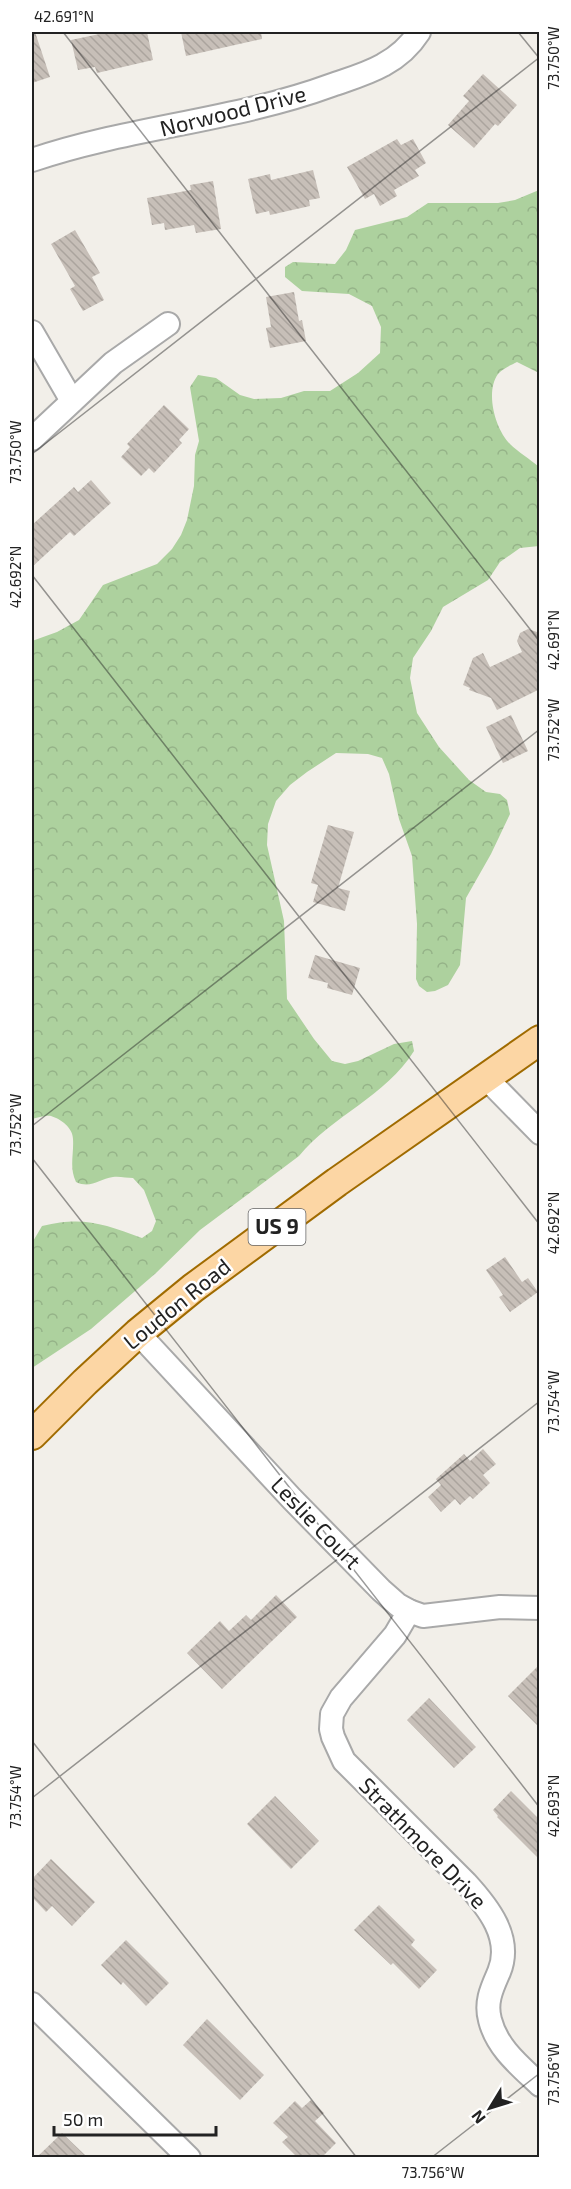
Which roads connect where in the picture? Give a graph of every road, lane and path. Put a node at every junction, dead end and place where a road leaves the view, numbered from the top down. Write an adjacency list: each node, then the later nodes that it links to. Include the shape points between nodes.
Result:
1 (419, 32): 2 (street, Norwood Drive, via 382,66 301,96)
2 (32, 160)
3 (168, 324): 5 (street, via 123,355)
4 (32, 332): 5 (street)
5 (72, 401): 6 (street)
6 (32, 439)
7 (540, 1040): 8 (main road, Loudon Road / US 9)
8 (486, 1078): 9 (street); 10 (main road, Loudon Road / US 9, via 260,1238)
9 (540, 1133)
10 (138, 1333): 11 (main road, Loudon Road / US 9); 13 (street, Leslie Court, via 373,1582)
11 (32, 1436)
12 (540, 1608): 13 (street, Leslie Court, via 500,1607 423,1616)
13 (409, 1611): 15 (street, Strathmore Drive, via 395,1635 341,1698 331,1721 333,1737 349,1766 466,1883 492,1917 503,1949 500,1970 489,1994 489,2018 504,2049)
14 (32, 2004): 16 (street)
15 (540, 2085)
16 (189, 2157)

